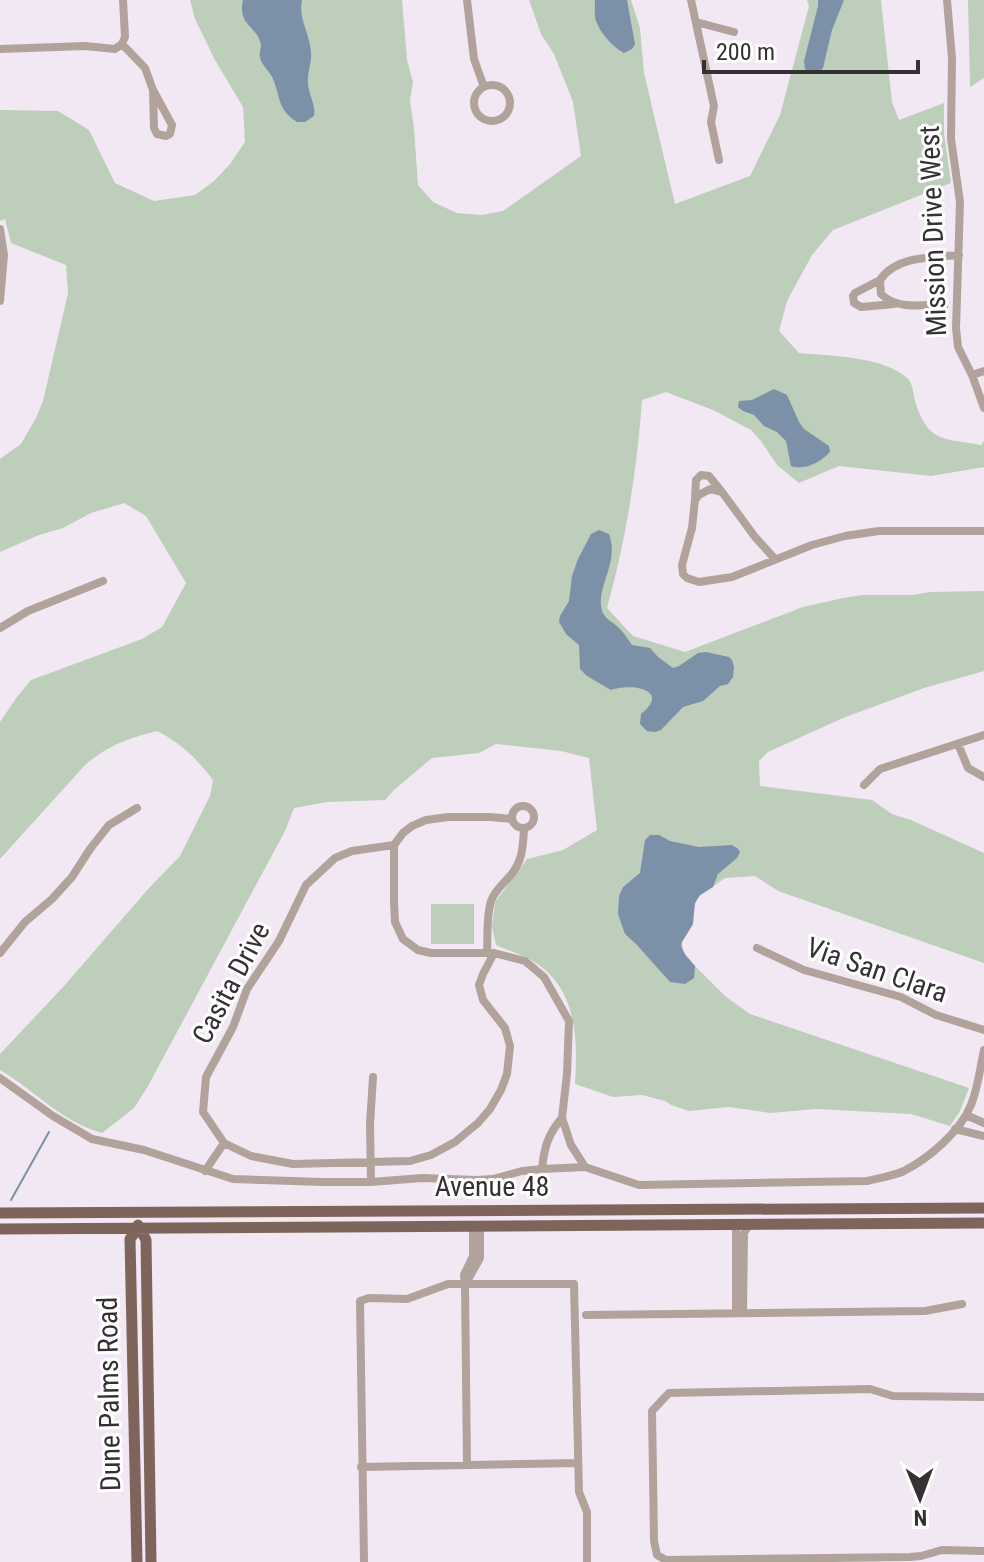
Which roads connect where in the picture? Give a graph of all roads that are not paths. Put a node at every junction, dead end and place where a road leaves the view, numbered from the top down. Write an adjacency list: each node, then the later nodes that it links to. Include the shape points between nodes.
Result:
1 (123, 0): 7 (street)
2 (467, 0): 9 (street, via 474,59)
3 (691, 0): 5 (street)
4 (947, 0): 13 (street, Mission Drive West)
5 (696, 22): 6 (street); 11 (street)
6 (734, 32)
7 (122, 44): 8 (street, via 110,49); 10 (street, via 145,68)
8 (0, 49)
9 (484, 87): 9 (street, via 475,96 475,110 484,119 499,120 507,113 509,96 498,86)
10 (153, 90): 10 (street, via 154,128 166,136 172,125)
11 (719, 160)
12 (0, 229): 15 (street)
13 (959, 255): 14 (street, via 909,261); 19 (street, Mission Drive West, via 958,347)
14 (880, 280): 16 (street, via 884,297); 16 (street, via 855,293 854,303)
15 (0, 301)
16 (899, 304): 17 (street, via 944,304)
17 (944, 323)
18 (984, 371): 19 (street)
19 (972, 375): 20 (street, Mission Drive West)
20 (984, 408)
21 (722, 492): 22 (street, via 710,489); 22 (street, via 709,476 701,475); 24 (street)
22 (695, 500): 24 (street, via 682,565 687,578 715,581)
23 (984, 531): 24 (street, via 879,531 845,536)
24 (775, 559)
25 (103, 581): 26 (street)
26 (0, 628)
27 (984, 735): 28 (street)
28 (958, 744): 29 (street, via 968,768); 30 (street, via 880,769)
29 (984, 777)
30 (864, 785)
31 (137, 808): 37 (street, via 109,825 72,877)
32 (512, 819): 33 (street); 33 (street, via 518,808 528,808 533,820); 34 (street, via 426,820)
33 (524, 828): 36 (street, via 518,865 491,900)
34 (394, 845): 36 (street, via 395,922 403,939 431,953); 47 (street, Casita Drive, via 335,858 306,885 279,941 247,989 206,1077 203,1112)
35 (757, 948): 38 (street, Via San Clara, via 804,970 901,997)
36 (491, 952): 43 (street, via 525,961 544,977 569,1021); 48 (street, via 479,985 510,1046 507,1074 496,1100 478,1123 446,1148 420,1159)
37 (0, 953)
38 (984, 1030)
39 (984, 1050): 42 (street)
40 (373, 1077): 48 (street)
41 (0, 1078): 51 (street, via 92,1139)
42 (966, 1115): 44 (street); 45 (street)
43 (562, 1118): 49 (street); 50 (street, via 550,1131)
44 (984, 1123)
45 (955, 1129): 46 (street); 49 (street, via 930,1155 902,1172 867,1181 639,1185)
46 (984, 1136)
47 (224, 1143): 48 (street, via 251,1156 293,1164); 51 (street)
48 (371, 1162): 52 (street)
49 (585, 1167): 50 (street)
50 (542, 1169): 52 (street, via 493,1179)
51 (205, 1171): 52 (street, via 252,1181)
52 (371, 1182)
53 (984, 1208): 54 (main road, Avenue 48)
54 (826, 1209): 55 (main road, Avenue 48); 60 (main road, via 804,1216 748,1216)
55 (569, 1210): 56 (main road, Avenue 48); 62 (main road, via 543,1217 490,1217)
56 (445, 1211): 58 (main road, Avenue 48); 62 (main road)
57 (0, 1213): 58 (main road, Avenue 48)
58 (138, 1213): 63 (main road, Dune Palms Road)
59 (984, 1223): 61 (main road, Avenue 48)
60 (736, 1224): 61 (main road, Avenue 48); 62 (main road, Avenue 48); 67 (street)
61 (753, 1224): 67 (street, via 744,1233)
62 (476, 1225): 63 (main road, Avenue 48); 65 (street, via 480,1258)
63 (138, 1228): 64 (main road, Avenue 48); 69 (main road, Dune Palms Road, via 130,1239); 70 (main road, Dune Palms Road, via 146,1240)
64 (0, 1229)
65 (465, 1285): 74 (street, via 574,1284); 75 (street); 76 (street, via 448,1284 407,1299 360,1301)
66 (962, 1304): 67 (street, via 925,1311)
67 (739, 1312): 68 (street)
68 (586, 1315)
69 (133, 1350): 70 (main road, via 140,1355); 72 (main road, Dune Palms Road)
70 (148, 1391): 73 (main road, Dune Palms Road)
71 (984, 1397): 77 (street, via 893,1396 870,1389 669,1393 652,1411 654,1541 657,1555 666,1560)
72 (134, 1421): 73 (main road, via 142,1455); 78 (main road, Dune Palms Road)
73 (150, 1460): 79 (main road, Dune Palms Road)
74 (578, 1463): 75 (street); 81 (street, via 579,1492 587,1512)
75 (467, 1465): 76 (street)
76 (361, 1467): 80 (street)
77 (984, 1551)
78 (139, 1560)
79 (151, 1562)
80 (364, 1562)
81 (587, 1562)

